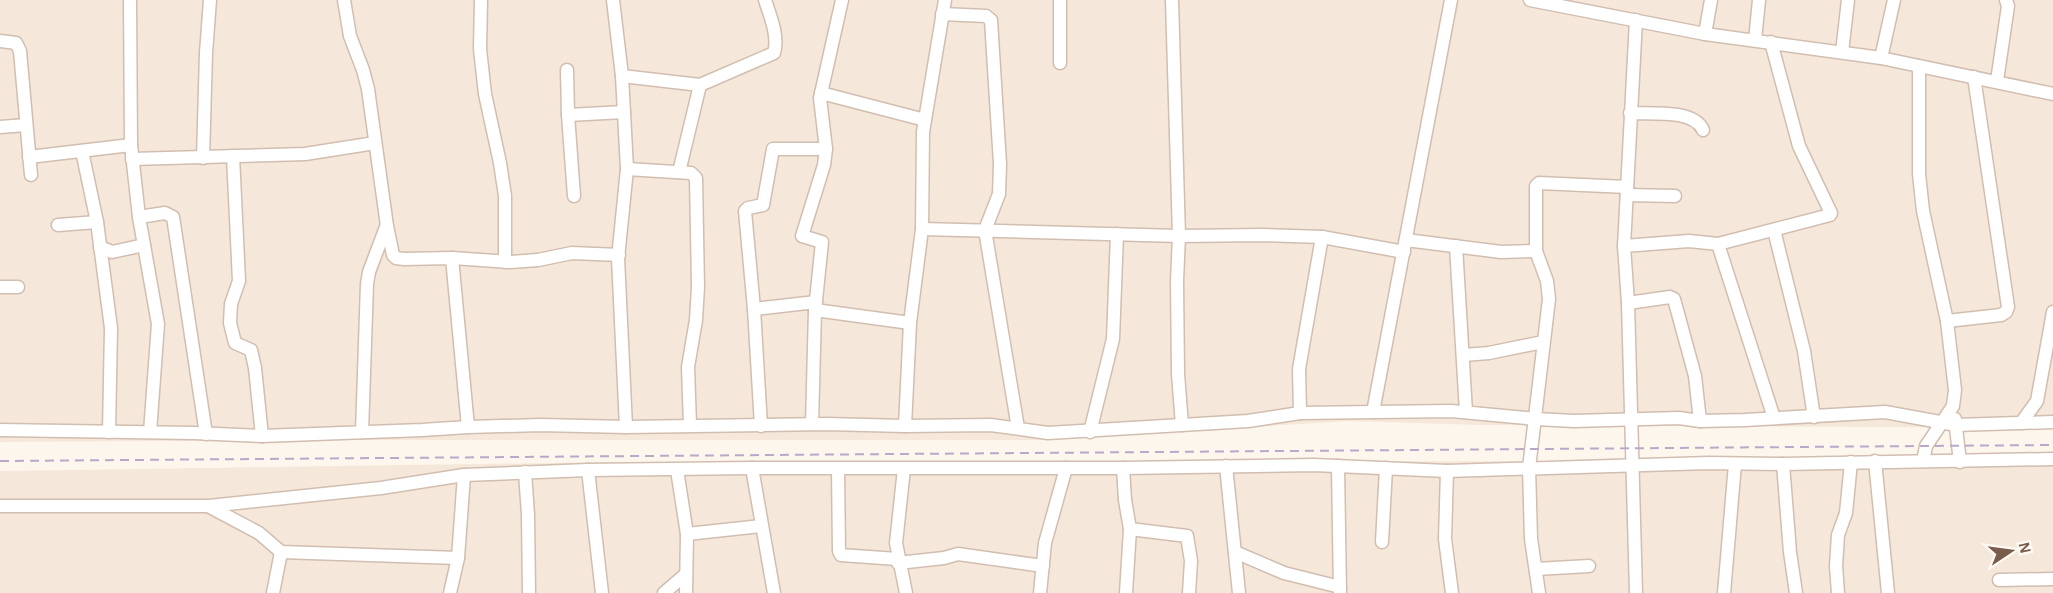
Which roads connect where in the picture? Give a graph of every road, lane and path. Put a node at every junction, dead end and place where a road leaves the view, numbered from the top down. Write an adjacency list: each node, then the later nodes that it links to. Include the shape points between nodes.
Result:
1 (130, 0): 44 (street)
2 (210, 0): 49 (street)
3 (344, 0): 43 (street, via 350,36 368,89)
4 (481, 0): 76 (street, via 480,50 485,94 505,195)
5 (613, 0): 30 (street)
6 (765, 0): 33 (street, via 772,20 774,53)
7 (842, 0): 34 (street)
8 (945, 0): 19 (street)
9 (1060, 0): 27 (street)
10 (1172, 0): 65 (street)
11 (1451, 0): 69 (street)
12 (1530, 0): 18 (street)
13 (1711, 0): 21 (street)
14 (1759, 0): 22 (street)
15 (1848, 0): 25 (street)
16 (1894, 0): 26 (street)
17 (2006, 0): 32 (street)
18 (1588, 6): 20 (street)
19 (942, 14): 39 (street); 62 (street, via 986,16 991,20 1000,164 999,194)
20 (1636, 20): 21 (street); 37 (street)
21 (1705, 34): 22 (street)
22 (1755, 40): 24 (street)
23 (0, 41): 40 (street, via 18,45)
24 (1771, 42): 25 (street); 63 (street, via 1799,146 1831,213)
25 (1842, 52): 26 (street)
26 (1881, 58): 28 (street)
27 (1060, 63)
28 (1919, 66): 31 (street); 83 (street, via 1923,212)
29 (567, 70): 38 (street)
30 (622, 76): 33 (street); 36 (street)
31 (1974, 77): 32 (street); 83 (street, via 2008,307 2001,315)
32 (1996, 81): 35 (street)
33 (700, 85): 52 (street)
34 (821, 93): 39 (street); 45 (street)
35 (2053, 94)
36 (624, 112): 38 (street); 51 (street)
37 (1630, 113): 42 (street, via 1691,117); 54 (street)
38 (568, 115): 55 (street)
39 (925, 120): 61 (street)
40 (26, 124): 41 (street); 48 (street)
41 (0, 127)
42 (1703, 130)
43 (375, 143): 47 (street, via 305,154); 60 (street)
44 (130, 146): 46 (street); 50 (street)
45 (826, 149): 80 (street, via 825,165 802,236 822,242); 81 (street, via 773,149 763,205 745,211)
46 (82, 151): 48 (street); 58 (street)
47 (233, 156): 49 (street); 116 (street, via 239,281 231,304 230,323 235,343 251,350)
48 (29, 158): 53 (street)
49 (203, 158): 50 (street)
50 (132, 159): 57 (street)
51 (627, 169): 52 (street); 74 (street)
52 (679, 172): 105 (street, via 691,172 696,178 698,287 688,367)
53 (31, 175)
54 (1627, 191): 56 (street); 71 (street); 73 (street, via 1539,183 1535,191)
55 (574, 196)
56 (1675, 196)
57 (139, 217): 67 (street); 115 (street, via 165,213 173,217)
58 (97, 222): 59 (street); 72 (street)
59 (58, 225)
60 (387, 226): 75 (street, via 396,258); 113 (street, via 366,284)
61 (922, 229): 62 (street); 84 (street)
62 (985, 230): 64 (street); 109 (street)
63 (1774, 230): 68 (street); 93 (street, via 1804,351)
64 (1118, 234): 65 (street); 114 (street, via 1113,339)
65 (1179, 236): 66 (street); 101 (street, via 1178,374)
66 (1322, 237): 69 (street); 92 (street, via 1299,369)
67 (144, 244): 72 (street); 112 (street, via 158,324)
68 (1718, 244): 71 (street, via 1689,241); 94 (street)
69 (1405, 246): 70 (street); 90 (street)
70 (1456, 246): 73 (street, via 1515,253); 86 (street)
71 (1624, 246): 79 (street)
72 (106, 249): 111 (street, via 103,264 111,328)
73 (1536, 251): 85 (street, via 1549,290)
74 (619, 255): 76 (street, via 572,253); 108 (street)
75 (452, 258): 76 (street); 104 (street)
76 (505, 262)
77 (0, 287): 78 (street)
78 (18, 287)
79 (1628, 303): 96 (street); 97 (street, via 1674,299 1695,376)
80 (816, 306): 81 (street); 84 (street); 100 (street)
81 (754, 309): 106 (street)
82 (2053, 312): 87 (street)
83 (1947, 321): 89 (street, via 1955,377)
84 (910, 323): 107 (street)
85 (1543, 342): 86 (street); 95 (street)
86 (1464, 355): 91 (street)
87 (2049, 362): 88 (street)
88 (2037, 402): 99 (street); 102 (street)
89 (1953, 406): 98 (street); 103 (street)
90 (1373, 412): 91 (street); 92 (street)
91 (1466, 412): 95 (street)
92 (1300, 413): 101 (street, via 1248,421)
93 (1814, 417): 94 (street); 98 (street, via 1885,412)
94 (1774, 418): 97 (street)
95 (1536, 419): 96 (street); 131 (street)
96 (1632, 419): 97 (street); 124 (street)
97 (1700, 421)
98 (1941, 422): 103 (street); 119 (street, via 1926,446)
99 (2021, 423): 102 (street); 103 (street)
100 (812, 424): 106 (street); 107 (street)
101 (1182, 424): 114 (street)
102 (2052, 424)
103 (1956, 425): 121 (street)
104 (468, 426): 108 (street); 113 (street)
105 (690, 426): 106 (street); 108 (street)
106 (761, 426)
107 (905, 426): 109 (street)
108 (626, 427)
109 (1018, 428): 114 (street, via 1048,433)
110 (0, 430): 111 (street)
111 (108, 432): 112 (street)
112 (150, 432): 115 (street)
113 (362, 432): 116 (street)
114 (1090, 432)
115 (206, 434): 116 (street)
116 (262, 436)
117 (2053, 459): 121 (street)
118 (1875, 461): 119 (street); 120 (street); 174 (street)
119 (1923, 461): 121 (street)
120 (1851, 462): 123 (street); 173 (street, via 1846,513 1838,535)
121 (1960, 462)
122 (1735, 464): 123 (street); 124 (street); 172 (street)
123 (1783, 464): 156 (street)
124 (1632, 465): 131 (street); 171 (street)
125 (1226, 466): 126 (street); 129 (street); 146 (street)
126 (1338, 466): 130 (street); 155 (street)
127 (752, 468): 132 (street); 135 (street); 141 (street)
128 (1066, 468): 129 (street); 133 (street); 149 (street, via 1045,543)
129 (1123, 468): 142 (street)
130 (1386, 468): 136 (street); 144 (street)
131 (1529, 468): 136 (street); 151 (street)
132 (838, 469): 133 (street); 148 (street, via 841,555)
133 (904, 469): 148 (street, via 896,543)
134 (588, 470): 135 (street); 137 (street); 160 (street)
135 (677, 470): 143 (street)
136 (1447, 471): 169 (street, via 1444,539)
137 (525, 472): 138 (street); 159 (street)
138 (464, 475): 140 (street); 147 (street)
139 (0, 506): 140 (street)
140 (209, 507): 145 (street, via 260,533)
141 (761, 526): 143 (street); 163 (street)
142 (1130, 529): 166 (street); 167 (street, via 1187,536 1191,561)
143 (687, 534): 152 (street)
144 (1382, 542)
145 (281, 552): 147 (street); 157 (street)
146 (1235, 552): 155 (street, via 1291,576); 168 (street)
147 (458, 558): 158 (street)
148 (898, 561): 149 (street, via 958,554); 164 (street)
149 (1043, 566): 165 (street)
150 (1589, 566): 151 (street)
151 (1536, 568): 170 (street)
152 (686, 574): 161 (street); 162 (street)
153 (2053, 579): 154 (street)
154 (2000, 580)
155 (1340, 590)
156 (1793, 591)
157 (273, 593)
158 (450, 593)
159 (529, 593)
160 (602, 593)
161 (664, 593)
162 (686, 593)
163 (774, 593)
164 (906, 593)
165 (1040, 593)
166 (1126, 593)
167 (1189, 593)
168 (1239, 593)
169 (1452, 593)
170 (1539, 593)
171 (1636, 593)
172 (1724, 593)
173 (1838, 593)
174 (1888, 593)

